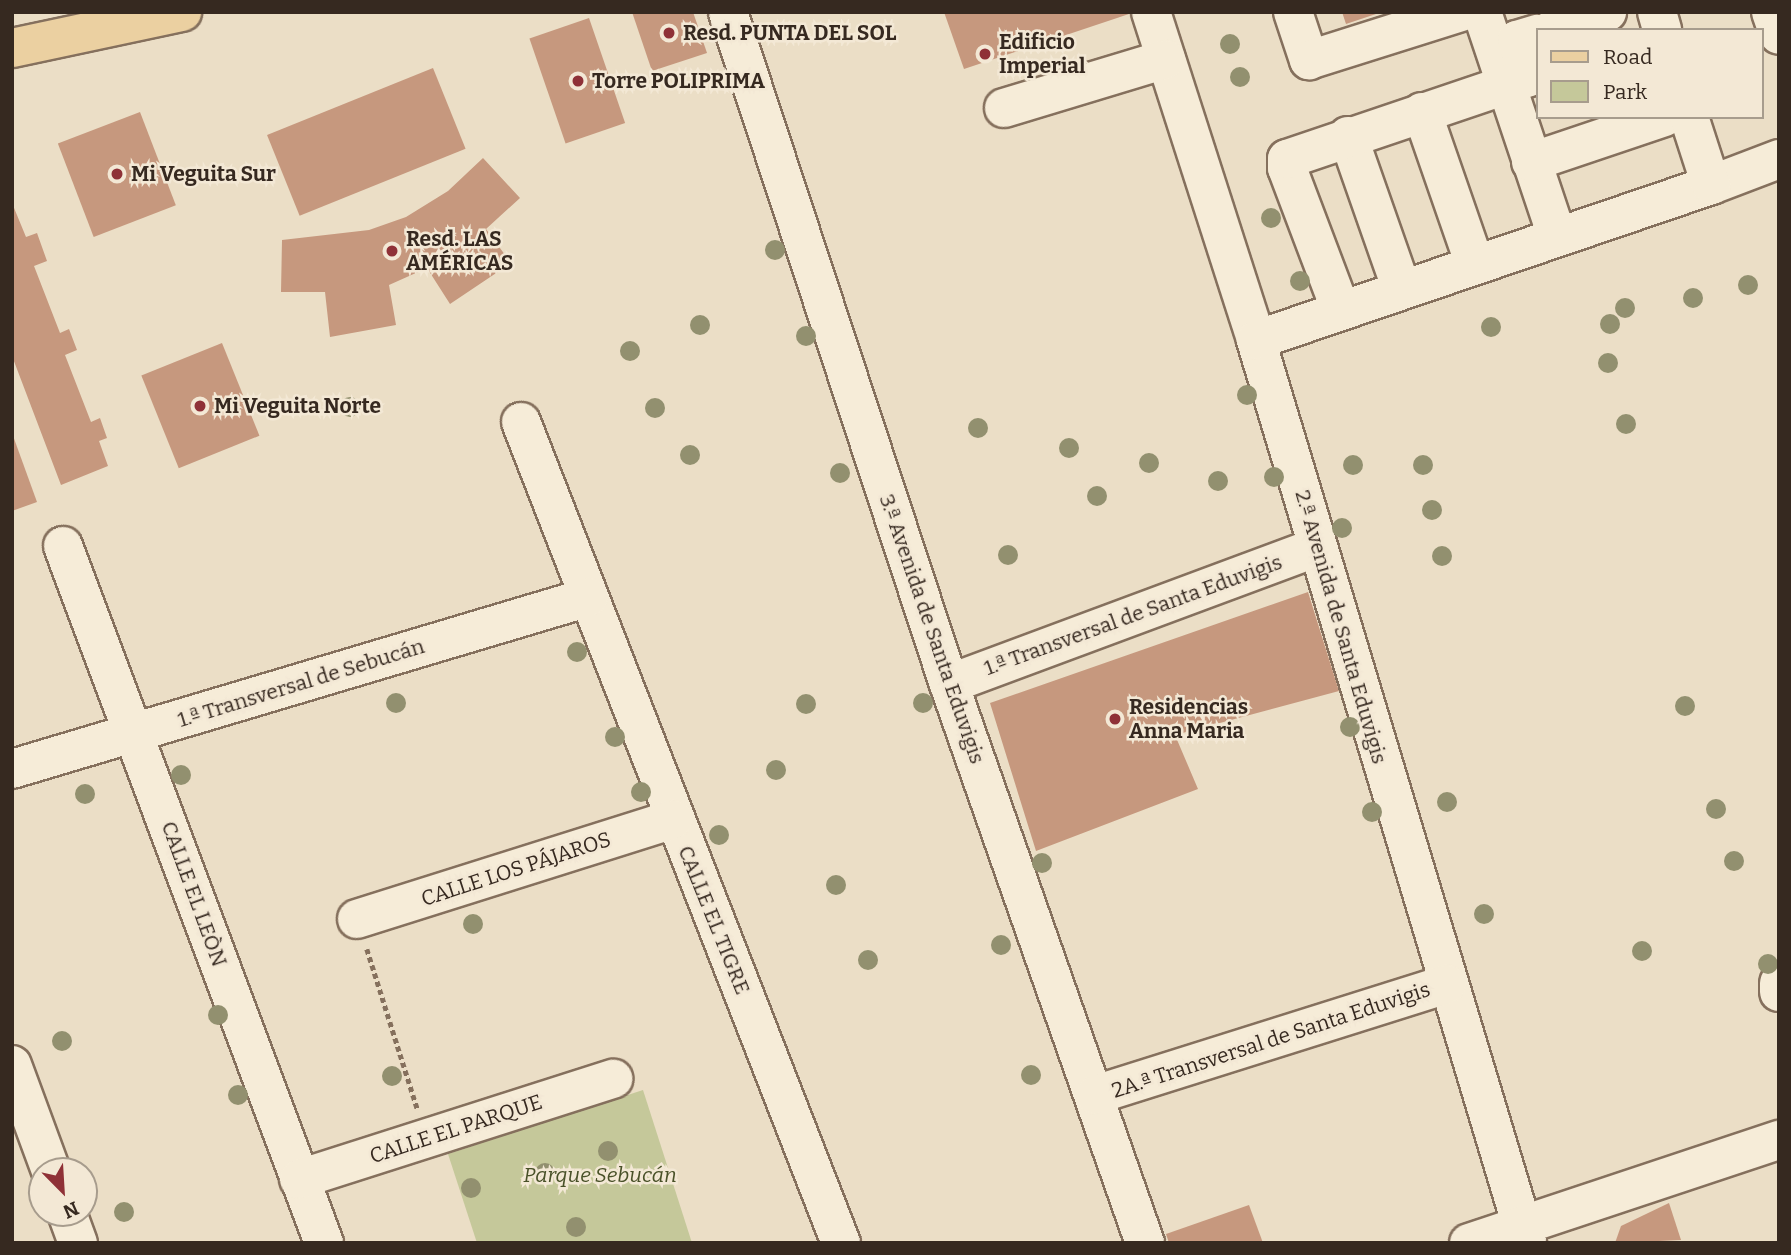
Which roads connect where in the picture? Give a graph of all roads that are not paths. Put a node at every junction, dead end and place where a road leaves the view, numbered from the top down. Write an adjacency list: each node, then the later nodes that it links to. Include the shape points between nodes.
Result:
1 (182, 12): 12 (main road)
2 (728, 12): 32 (street, 3.ª Avenida de Santa Eduvigis)
3 (1151, 12): 13 (street, 2.ª Avenida de Santa Eduvigis)
4 (1293, 12): 5 (street, via 1309,60)
5 (1461, 12)
6 (1482, 12): 14 (street)
7 (1607, 12): 9 (street)
8 (1771, 12): 11 (street)
9 (1557, 28)
10 (1536, 34): 14 (street, via 1517,40 1529,77)
11 (1779, 35)
12 (12, 48)
13 (1166, 59): 15 (street); 27 (street, 2.ª Avenida de Santa Eduvigis)
14 (1518, 99): 16 (street); 21 (street)
15 (1004, 108)
16 (1422, 112): 19 (street); 24 (street)
17 (1659, 119): 21 (street)
18 (1690, 119): 22 (street)
19 (1348, 135): 25 (street); 26 (street, via 1287,159)
20 (1779, 159): 22 (street)
21 (1531, 162): 23 (street)
22 (1711, 185): 23 (street)
23 (1557, 236): 24 (street)
24 (1475, 265): 25 (street)
25 (1402, 289): 26 (street)
26 (1340, 308): 27 (street)
27 (1256, 340): 30 (street, 2.ª Avenida de Santa Eduvigis)
28 (521, 422): 31 (street, CALLE EL TIGRE)
29 (63, 546): 33 (street, CALLE EL LEÒN)
30 (1317, 547): 32 (street, 1.ª Transversal de Santa Eduvigis); 38 (street, 2.ª Avenida de Santa Eduvigis)
31 (589, 597): 33 (street, 1.ª Transversal de Sebucán); 35 (street, CALLE EL TIGRE)
32 (949, 684): 42 (street, 3.ª Avenida de Santa Eduvigis)
33 (135, 732): 34 (street, 1.ª Transversal de Sebucán); 45 (street, CALLE EL LEÒN)
34 (12, 769)
35 (674, 818): 36 (street, CALLE LOS PÁJAROS); 48 (street, CALLE EL TIGRE)
36 (357, 919)
37 (1779, 983): 39 (street)
38 (1447, 984): 42 (street, 2A.ª Transversal de Santa Eduvigis); 46 (street, 2.ª Avenida de Santa Eduvigis)
39 (1779, 992)
40 (12, 1065): 44 (street)
41 (613, 1079): 45 (street, CALLE EL PARQUE)
42 (1095, 1096): 49 (street, 3.ª Avenida de Santa Eduvigis)
43 (1779, 1140): 46 (street)
44 (46, 1157)
45 (299, 1179): 47 (street, CALLE EL LEÒN)
46 (1524, 1233): 50 (street)
47 (324, 1243)
48 (841, 1243)
49 (1145, 1243)
50 (1469, 1243)

